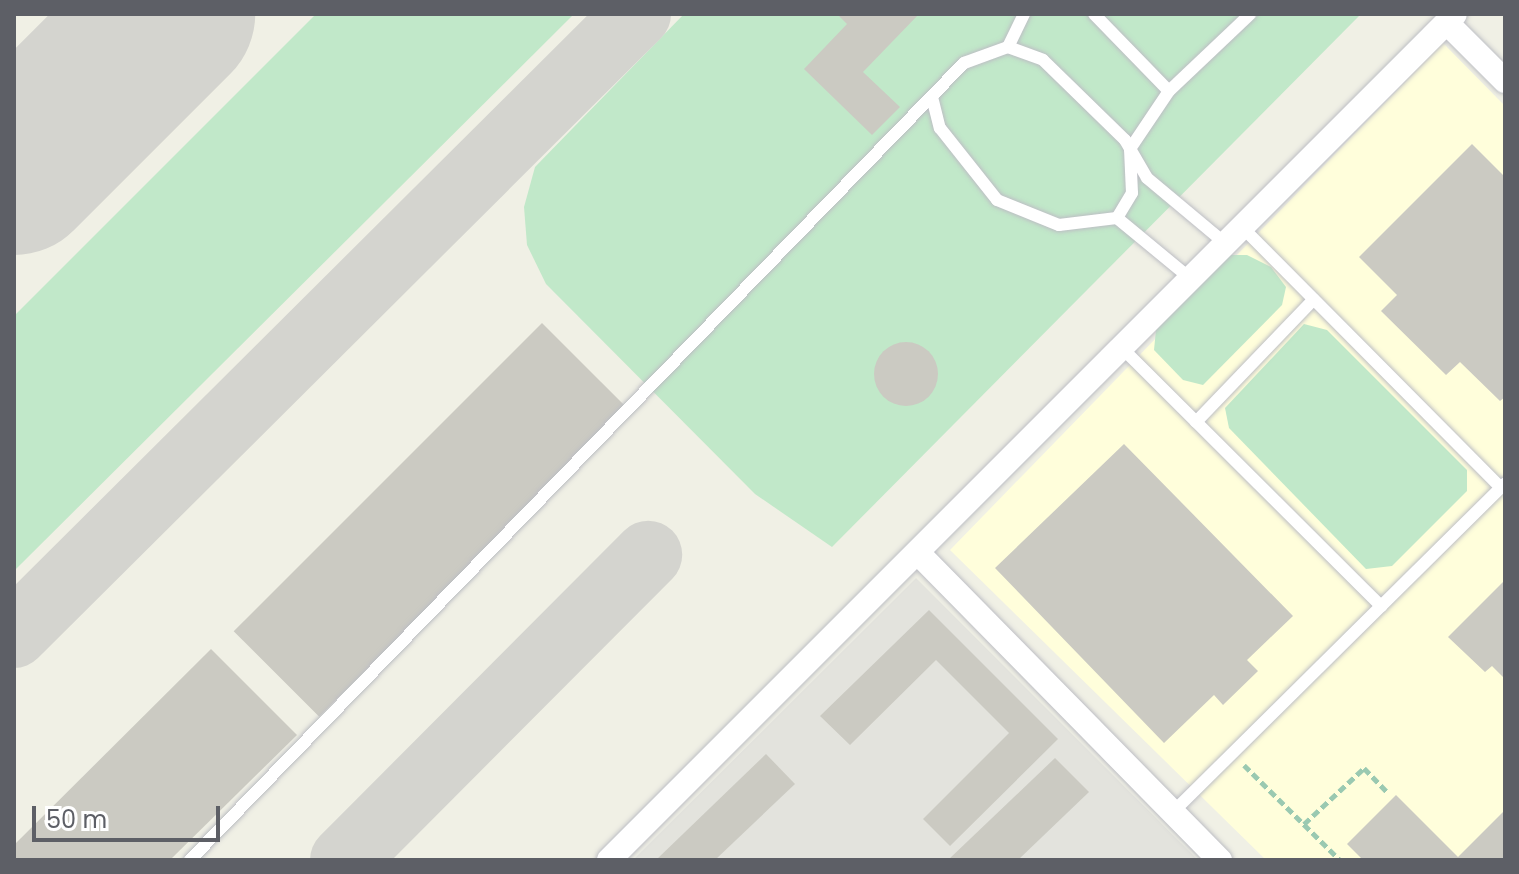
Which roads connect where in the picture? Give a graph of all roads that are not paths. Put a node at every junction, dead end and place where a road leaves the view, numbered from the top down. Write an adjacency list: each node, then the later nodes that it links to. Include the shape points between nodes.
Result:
1 (1024, 14): 5 (lane)
2 (1094, 14): 7 (lane)
3 (1250, 14): 7 (lane)
4 (1451, 18): 6 (street); 11 (street)
5 (1008, 47): 8 (lane, via 964,63); 9 (lane, via 1043,60)
6 (1505, 81)
7 (1169, 91): 9 (lane)
8 (932, 97): 10 (lane, via 940,128 997,200 1059,225); 20 (lane)
9 (1130, 149): 10 (lane, via 1132,193); 11 (lane, via 1147,178)
10 (1117, 218): 12 (lane)
11 (1234, 236): 12 (street); 13 (lane)
12 (1191, 279): 14 (street)
13 (1314, 299): 15 (lane); 16 (lane)
14 (1122, 348): 15 (lane); 17 (street)
15 (1196, 422): 18 (lane)
16 (1503, 485): 18 (lane)
17 (918, 553): 19 (street); 21 (street)
18 (1381, 606): 19 (lane)
19 (1173, 812): 22 (street)
20 (190, 860)
21 (609, 860)
22 (1220, 860)

